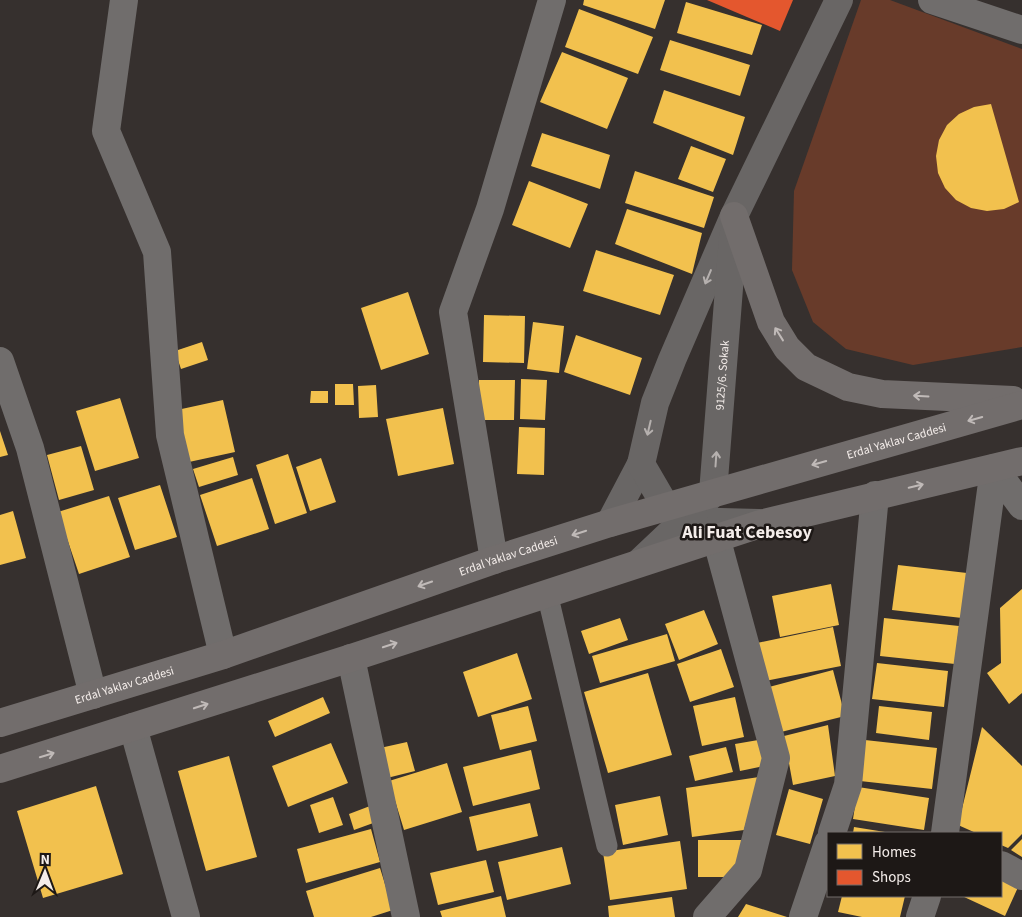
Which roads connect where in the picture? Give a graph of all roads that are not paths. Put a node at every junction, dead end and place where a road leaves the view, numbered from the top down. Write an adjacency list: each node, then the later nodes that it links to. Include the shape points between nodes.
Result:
1 (124, 0): 23 (street, via 106,131 157,252 170,435)
2 (552, 0): 20 (street, via 490,209 453,312)
3 (839, 0): 6 (main road, 9125/6. Sokak)
4 (932, 0): 5 (street)
5 (1022, 30)
6 (734, 216): 8 (main road, one-way to 6, via 882,394 848,387 806,366 787,348 771,322); 11 (main road, 9125/6. Sokak, one-way to 11, via 655,403); 13 (main road, 9125/6. Sokak, one-way to 6)
7 (0, 361): 25 (street, via 30,448)
8 (1022, 400)
9 (1022, 406): 13 (main road, Erdal Yaklav Caddesi, one-way to 13)
10 (1022, 461): 12 (main road)
11 (641, 464): 16 (main road); 17 (main road, 9125/6. Sokak)
12 (994, 468): 14 (main road, one-way to 12); 15 (street); 30 (street)
13 (713, 493): 16 (main road, Erdal Yaklav Caddesi)
14 (875, 495): 18 (main road); 29 (street, via 848,785)
15 (1022, 506)
16 (675, 514): 17 (main road, Erdal Yaklav Caddesi); 18 (main road); 21 (main road)
17 (610, 523): 20 (main road, Erdal Yaklav Caddesi, one-way to 20)
18 (760, 524): 19 (main road)
19 (716, 537): 21 (main road); 38 (street, via 776,758 748,870)
20 (494, 560): 23 (main road, Erdal Yaklav Caddesi, one-way to 23)
21 (639, 562): 22 (main road)
22 (547, 593): 24 (main road, one-way to 22); 31 (lane)
23 (223, 655): 25 (main road, Erdal Yaklav Caddesi)
24 (351, 658): 27 (main road, one-way to 24); 37 (street)
25 (94, 696): 26 (main road, Erdal Yaklav Caddesi)
26 (0, 723)
27 (133, 728): 28 (main road, one-way to 27); 36 (street)
28 (0, 769)
29 (832, 832)
30 (945, 832)
31 (607, 846)
32 (827, 846): 39 (street)
33 (1002, 866): 34 (street)
34 (1022, 876)
35 (927, 897): 40 (street)
36 (186, 917)
37 (406, 917)
38 (707, 917)
39 (803, 917)
40 (920, 917)

